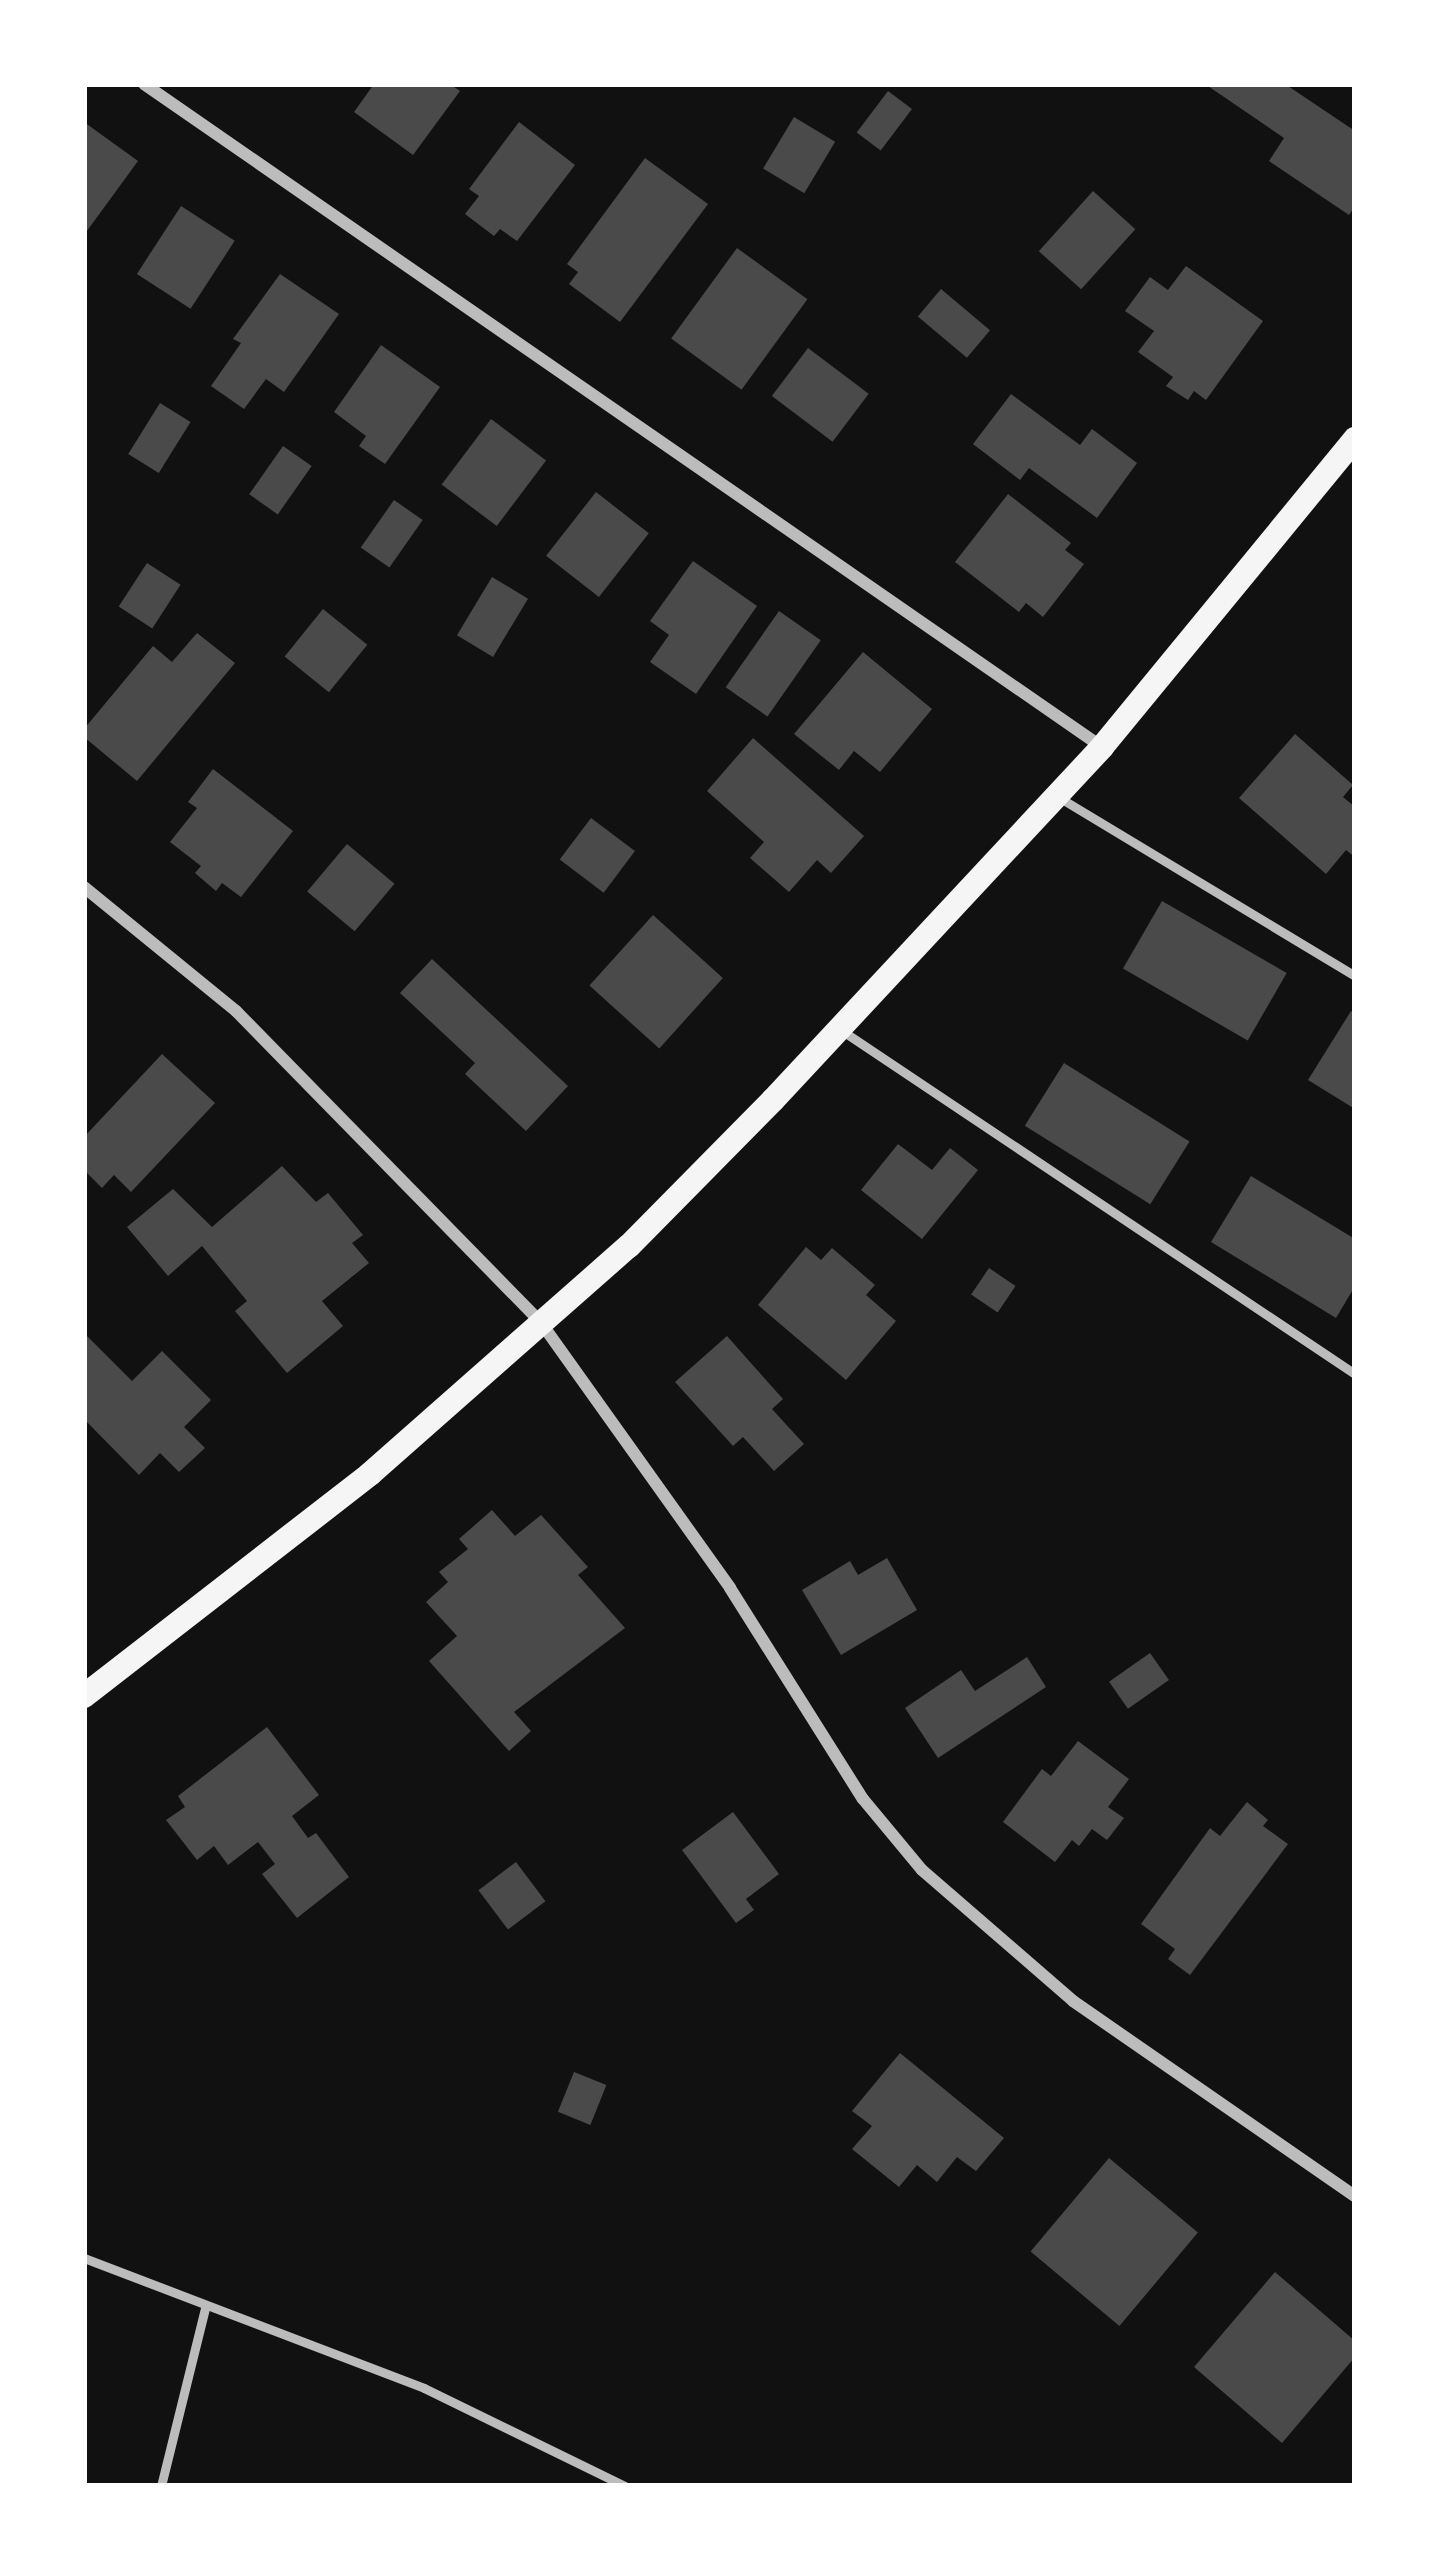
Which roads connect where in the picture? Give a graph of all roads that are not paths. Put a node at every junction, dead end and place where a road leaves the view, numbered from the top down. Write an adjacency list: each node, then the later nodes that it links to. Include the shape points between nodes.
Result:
1 (144, 84): 3 (street)
2 (1355, 439): 3 (main road)
3 (1102, 747): 4 (main road)
4 (1055, 796): 6 (lane); 7 (main road)
5 (84, 887): 8 (street, via 236,1011)
6 (1355, 976)
7 (840, 1029): 8 (main road); 9 (lane)
8 (542, 1324): 10 (main road, via 370,1474); 11 (street, via 730,1588 863,1799 922,1870 1073,2001)
9 (1355, 1374)
10 (84, 1696)
11 (1355, 2196)
12 (84, 2258): 13 (lane)
13 (205, 2308): 14 (lane); 15 (lane, via 424,2388)
14 (161, 2486)
15 (625, 2486)

